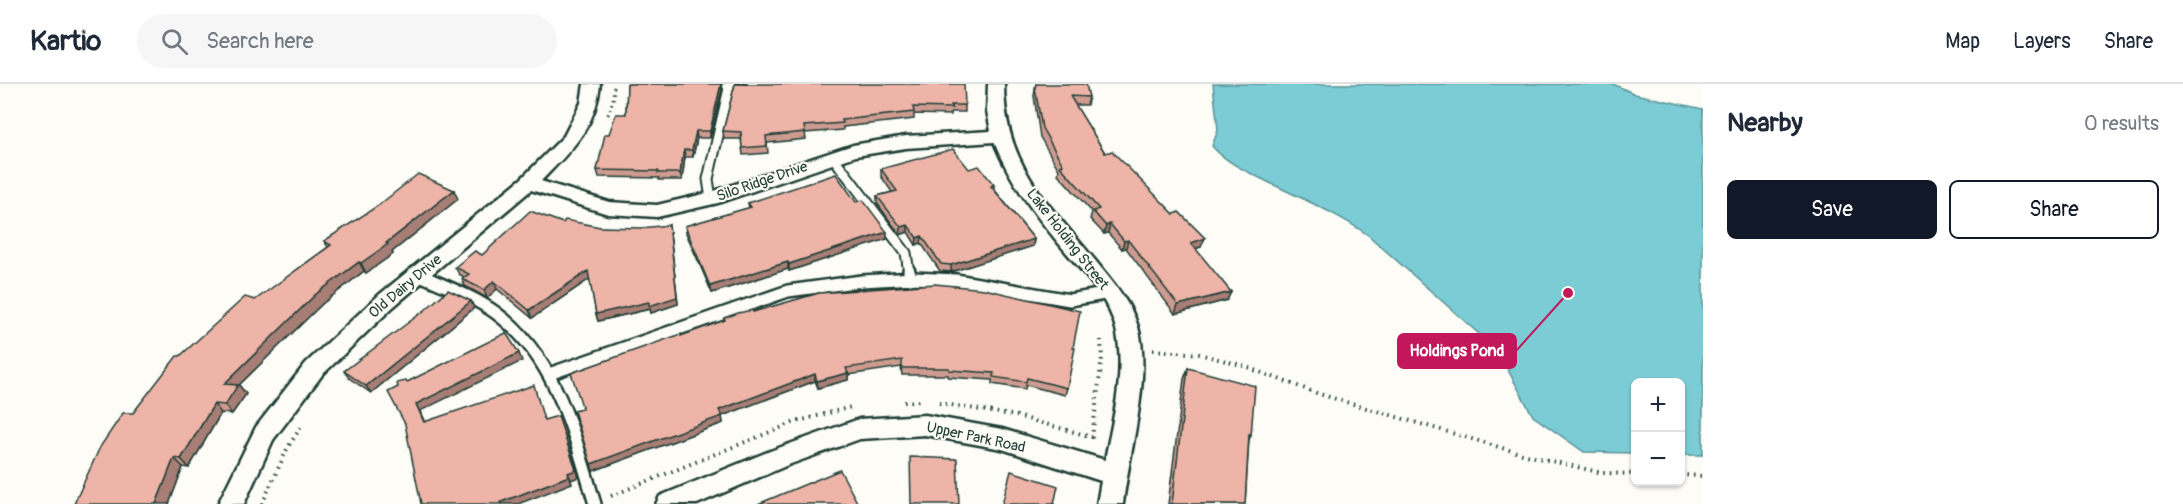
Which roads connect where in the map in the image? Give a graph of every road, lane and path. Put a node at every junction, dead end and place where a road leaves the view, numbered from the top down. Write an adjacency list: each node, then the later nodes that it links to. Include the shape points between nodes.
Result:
1 (592, 84): 7 (street, Old Dairy Drive, via 590,103 572,139)
2 (730, 84): 3 (street); 8 (lane, via 708,179)
3 (738, 84)
4 (996, 84): 5 (street, Lake Holding Street)
5 (999, 136): 6 (street, Silo Ridge Drive, via 906,142); 11 (street, Lake Holding Street, via 1014,170)
6 (833, 157): 8 (street, Silo Ridge Drive); 10 (lane, via 906,253)
7 (528, 183): 8 (street, Silo Ridge Drive, via 608,208 657,211); 9 (street, Old Dairy Drive)
8 (711, 199)
9 (418, 274): 14 (lane, via 495,312 522,336); 21 (street, Old Dairy Drive, via 314,369 264,434)
10 (910, 279): 11 (lane, via 956,280 1070,300); 14 (lane, via 788,291)
11 (1110, 293): 17 (street, Lake Holding Street, via 1127,328 1130,371)
12 (1101, 340): 16 (path)
13 (1147, 350): 18 (path, via 1199,354 1526,455 1602,472)
14 (549, 374): 23 (lane, via 561,397)
15 (306, 419): 22 (path, via 288,447)
16 (1092, 437)
17 (1114, 474): 24 (street, Upper Park Road, via 1002,439 925,425 859,429); 25 (street, Lake Holding Street)
18 (1631, 474)
19 (1685, 475): 20 (path)
20 (1703, 476)
21 (231, 504)
22 (262, 504)
23 (595, 504)
24 (669, 504)
25 (1110, 504)

